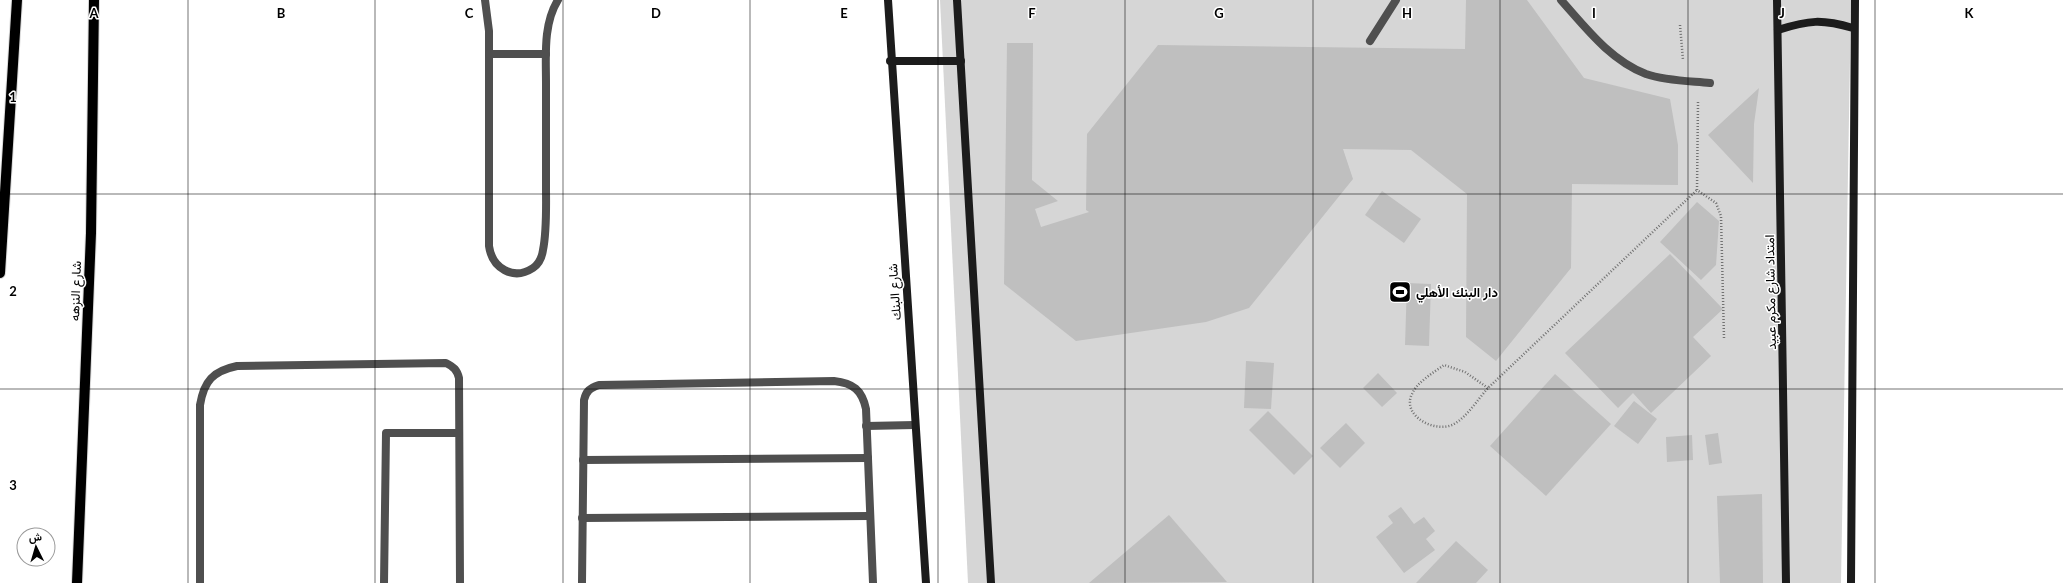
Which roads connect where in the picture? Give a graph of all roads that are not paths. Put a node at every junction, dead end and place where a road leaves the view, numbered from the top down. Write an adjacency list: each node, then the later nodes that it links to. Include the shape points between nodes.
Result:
1 (17, 0): 19 (main road)
2 (94, 0): 27 (main road, شارع النزهه, via 91,233)
3 (485, 0): 14 (lane, via 488,13)
4 (558, 0): 15 (lane, via 550,18)
5 (888, 0): 16 (street, شارع البنك)
6 (958, 0): 17 (street)
7 (1396, 0): 13 (lane)
8 (1561, 0): 18 (lane, via 1617,58 1647,74)
9 (1777, 0): 12 (street, امتداد شارع مكرم عبيد)
10 (1855, 0): 11 (street)
11 (1853, 28): 12 (street, via 1822,21 1802,22); 36 (street)
12 (1778, 30): 35 (street, امتداد شارع مكرم عبيد)
13 (1370, 41)
14 (489, 54): 15 (lane); 15 (lane, via 490,255 495,263 510,273 520,274 536,266 544,250)
15 (546, 54)
16 (890, 61): 17 (street); 20 (street, شارع البنك)
17 (960, 61): 34 (street)
18 (1710, 83)
19 (0, 273)
20 (915, 424): 21 (lane); 33 (street, شارع البنك)
21 (866, 426): 23 (lane); 24 (lane, via 863,397 856,388 845,382 599,385 591,388 584,400)
22 (459, 433): 28 (lane, via 459,378 453,366 446,363 237,366 222,369 210,378 202,391 200,405); 29 (lane, via 386,433); 30 (lane)
23 (868, 458): 24 (lane); 25 (lane)
24 (583, 460): 26 (lane)
25 (870, 516): 26 (lane); 32 (lane)
26 (582, 518): 31 (lane)
27 (77, 583)
28 (200, 583)
29 (384, 583)
30 (460, 583)
31 (582, 583)
32 (873, 583)
33 (926, 583)
34 (991, 583)
35 (1786, 583)
36 (1850, 583)

